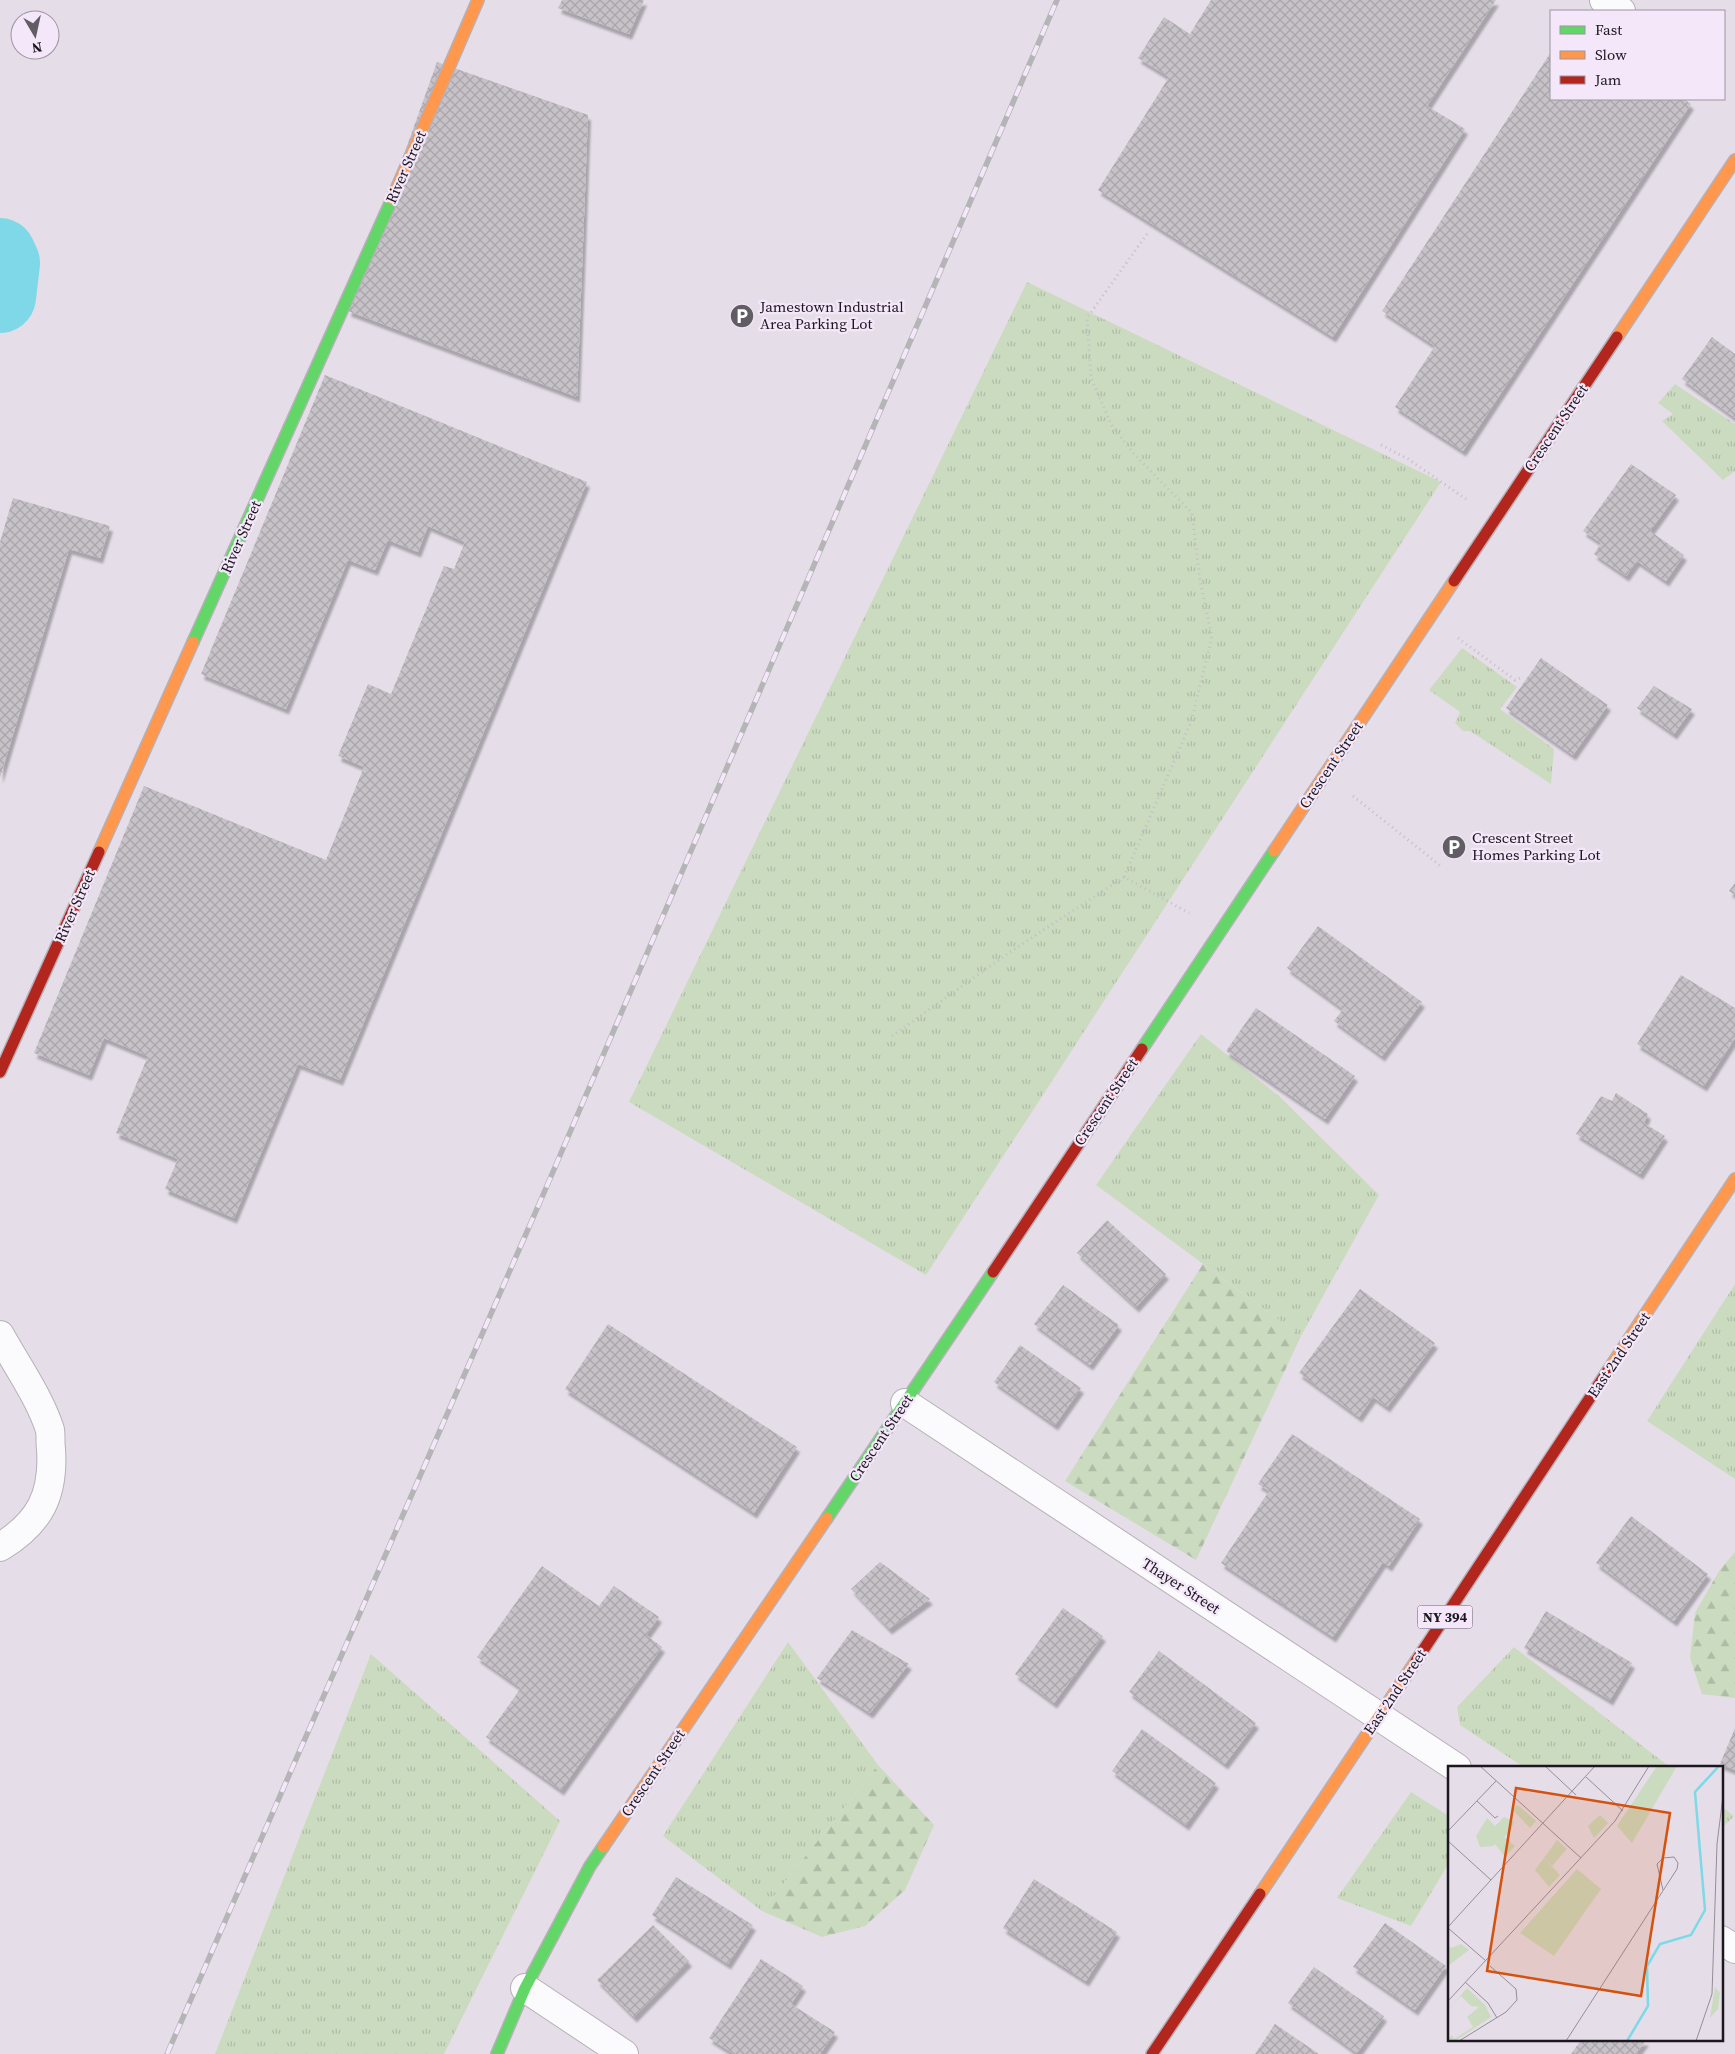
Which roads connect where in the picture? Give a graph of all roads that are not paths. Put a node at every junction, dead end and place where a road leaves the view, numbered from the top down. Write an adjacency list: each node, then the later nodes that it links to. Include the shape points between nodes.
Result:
1 (478, 0): 5 (street, River Street)
2 (1604, 0): 3 (street)
3 (1620, 10)
4 (1735, 160): 8 (street, Crescent Street)
5 (0, 1072)
6 (1735, 1179): 10 (street, East 2nd Street / NY 394)
7 (0, 1335): 9 (street, via 50,1431 53,1469 47,1498 31,1523)
8 (905, 1403): 10 (street, Thayer Street); 14 (street, Crescent Street, via 590,1866)
9 (0, 1547)
10 (1379, 1716): 11 (street, Thayer Street); 17 (street, East 2nd Street / NY 394)
11 (1455, 1766)
12 (1722, 1941): 13 (street)
13 (1735, 1949)
14 (525, 1988): 15 (street, Crescent Street); 16 (street)
15 (497, 2054)
16 (624, 2054)
17 (1152, 2054)

